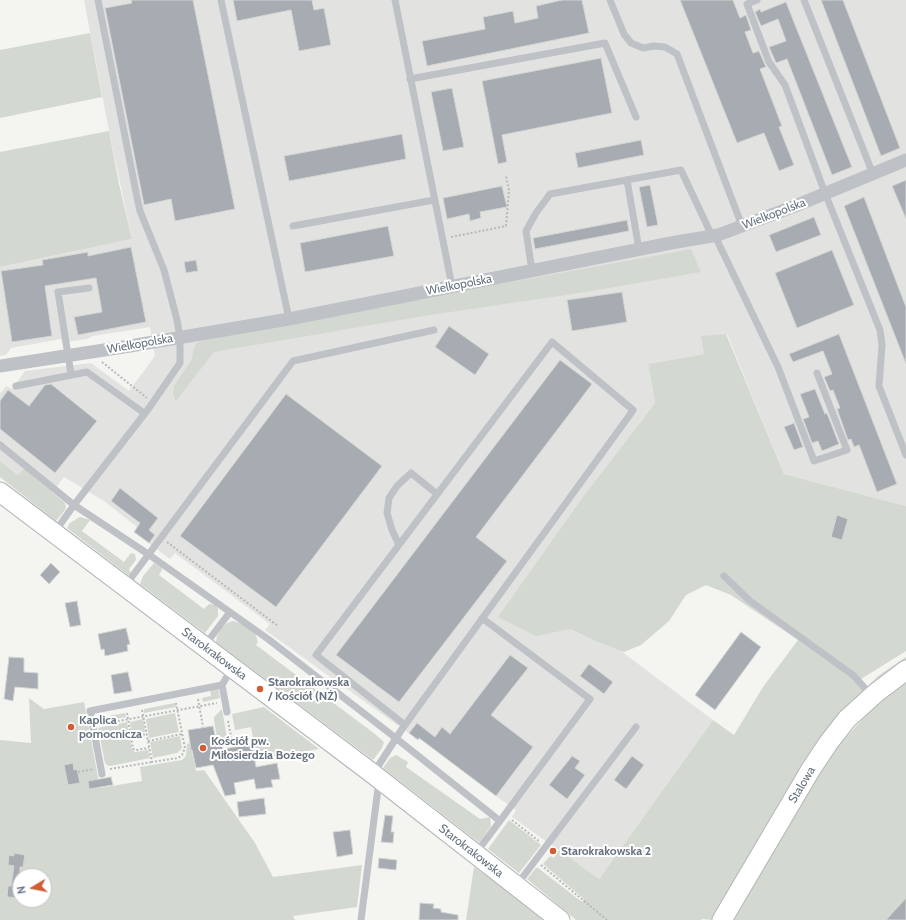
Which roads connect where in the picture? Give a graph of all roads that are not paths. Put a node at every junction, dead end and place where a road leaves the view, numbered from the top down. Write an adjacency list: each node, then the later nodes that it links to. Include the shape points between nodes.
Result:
1 (98, 0): 23 (lane, via 140,211 164,270)
2 (221, 0): 21 (lane)
3 (395, 0): 7 (lane)
4 (610, 0): 15 (lane, via 624,34 631,43 643,48 665,46 677,54)
5 (757, 0): 12 (lane, via 747,4 769,62 785,85)
6 (804, 0): 10 (lane)
7 (410, 79): 8 (lane, via 605,43); 13 (lane)
8 (636, 117)
9 (906, 160): 10 (street, Wielkopolska)
10 (873, 174): 12 (street, Wielkopolska)
11 (627, 180): 16 (lane, via 681,170); 17 (lane); 18 (lane, via 550,194 526,230)
12 (825, 193): 15 (street, Wielkopolska); 31 (lane, via 880,330 882,345 879,386)
13 (434, 200): 14 (lane); 19 (lane)
14 (293, 226)
15 (742, 226): 16 (street, Wielkopolska)
16 (713, 236): 17 (street, Wielkopolska); 26 (lane, via 778,367 814,461 847,450)
17 (639, 249): 18 (street, Wielkopolska)
18 (532, 270): 19 (street, Wielkopolska)
19 (452, 286): 21 (street, Wielkopolska)
20 (89, 288): 24 (lane, via 58,292)
21 (289, 319): 23 (street, Wielkopolska)
22 (434, 330): 37 (lane, via 293,361)
23 (180, 337): 24 (street, Wielkopolska); 29 (lane, via 180,363)
24 (68, 355): 25 (street, Wielkopolska); 27 (lane)
25 (0, 366)
26 (817, 373)
27 (71, 374): 28 (lane); 29 (lane, via 87,372)
28 (16, 386)
29 (144, 414): 34 (lane)
30 (0, 445): 34 (lane)
31 (906, 455)
32 (0, 492): 35 (street, Starokrakowska)
33 (437, 494): 36 (lane); 36 (lane, via 411,473 397,486 389,498 387,513); 41 (lane, via 552,342 633,410)
34 (74, 505): 35 (lane); 37 (lane)
35 (54, 534): 39 (street, Starokrakowska)
36 (399, 545): 48 (lane, via 316,655)
37 (148, 554): 39 (lane); 40 (lane)
38 (724, 576): 46 (lane, via 750,601 852,675)
39 (124, 587): 42 (street, Starokrakowska)
40 (230, 612): 42 (lane); 50 (lane)
41 (482, 618): 48 (lane); 53 (lane, via 590,700)
42 (204, 646): 43 (street, Starokrakowska)
43 (232, 668): 45 (lane); 52 (street, Starokrakowska)
44 (906, 670): 46 (street, Stalowa)
45 (222, 685): 47 (lane); 51 (lane, via 90,711)
46 (872, 696): 58 (street, Stalowa, via 847,719 829,742)
47 (227, 712)
48 (405, 724): 50 (lane)
49 (636, 727): 55 (lane)
50 (397, 738): 52 (lane); 53 (lane)
51 (101, 771)
52 (376, 776): 54 (street, Starokrakowska); 56 (lane)
53 (500, 821): 54 (lane)
54 (475, 854): 55 (street, Starokrakowska)
55 (516, 886): 57 (street, Starokrakowska)
56 (361, 920)
57 (560, 920)
58 (722, 920)

